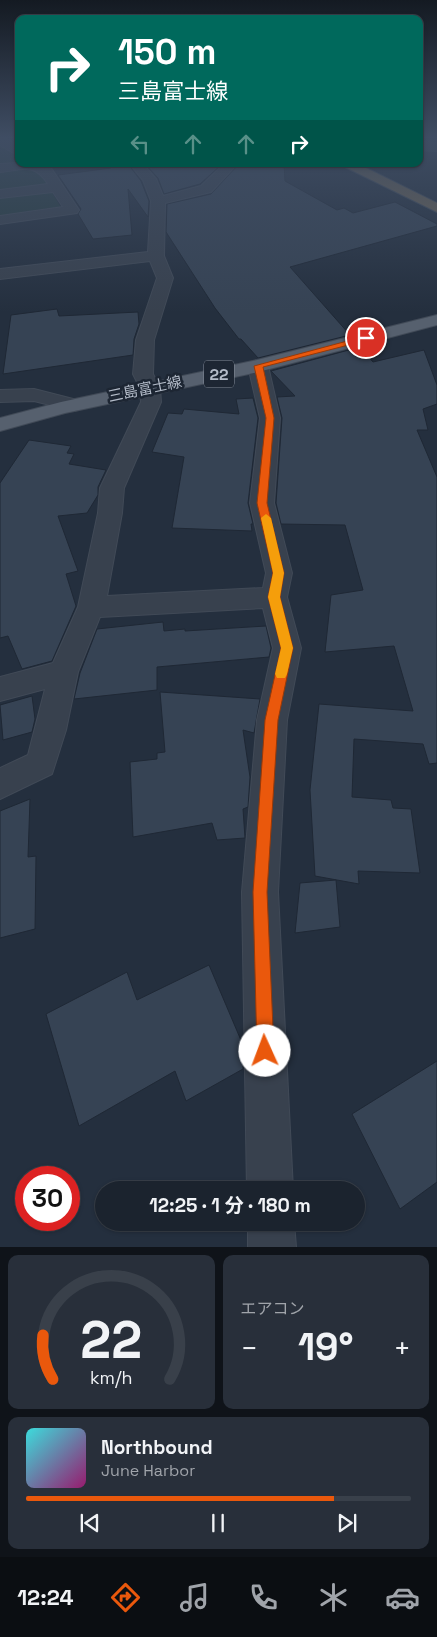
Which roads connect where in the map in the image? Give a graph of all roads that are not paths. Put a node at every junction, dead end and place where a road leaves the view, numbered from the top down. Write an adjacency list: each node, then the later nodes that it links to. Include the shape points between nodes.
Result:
1 (62, 195): 7 (street, via 72,210)
2 (156, 195): 5 (street)
3 (181, 195): 5 (street)
4 (411, 195): 6 (highway)
5 (158, 201): 8 (street)
6 (437, 208)
7 (0, 220)
8 (156, 256): 9 (street); 12 (street, via 165,278 145,340 144,374)
9 (0, 274)
10 (437, 320): 11 (main road, 三島富士線 / 22)
11 (258, 366): 12 (main road, 三島富士線 / 22); 16 (street, via 270,418 262,503 279,573)
12 (150, 388): 14 (main road, 三島富士線 / 22); 17 (street, via 151,402 112,488)
13 (0, 396): 14 (street, via 34,395)
14 (74, 405): 15 (main road, 三島富士線 / 22)
15 (0, 425)
16 (274, 597): 17 (street); 21 (street, via 287,648 272,720 260,892)
17 (91, 607): 18 (street)
18 (63, 672): 19 (street); 20 (street, via 41,764)
19 (0, 689)
20 (0, 784)
21 (270, 1181)
22 (271, 1231): 23 (street)
23 (272, 1247)

